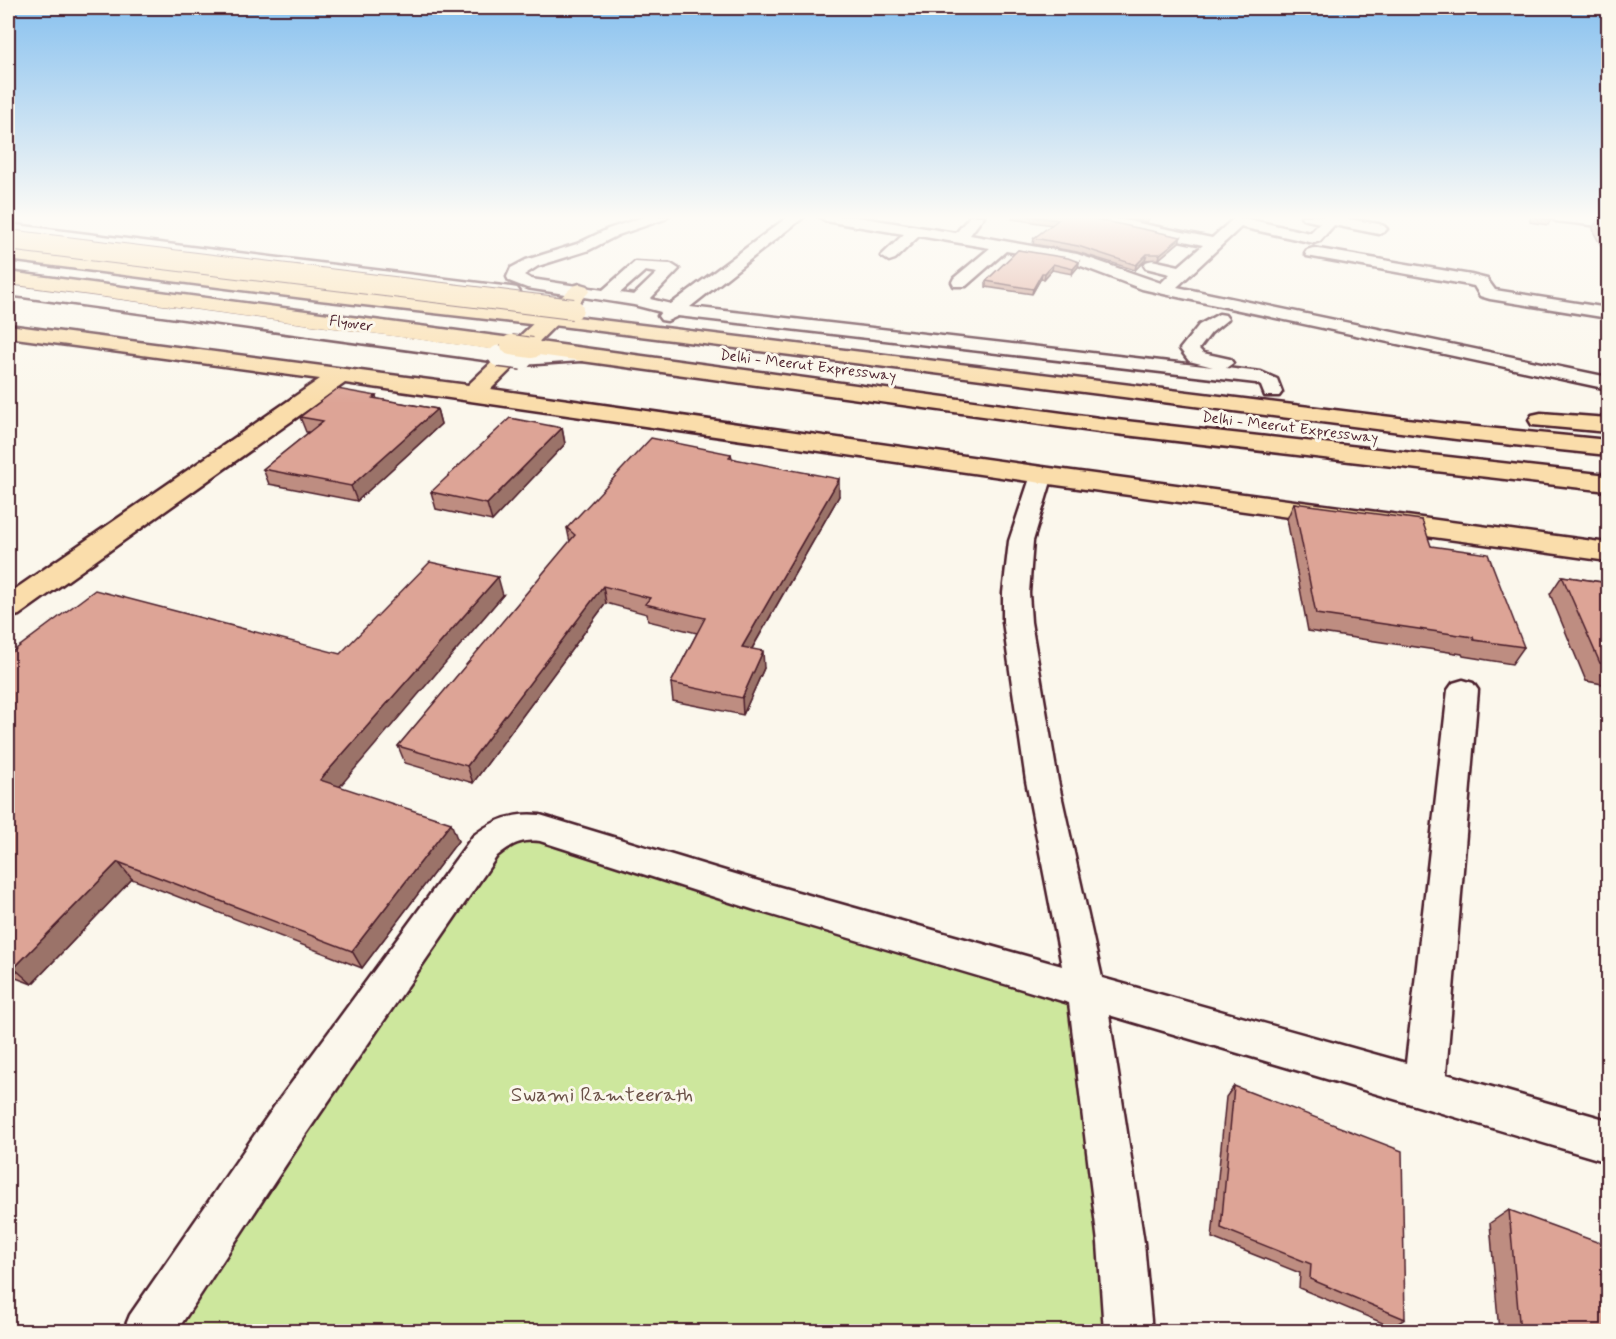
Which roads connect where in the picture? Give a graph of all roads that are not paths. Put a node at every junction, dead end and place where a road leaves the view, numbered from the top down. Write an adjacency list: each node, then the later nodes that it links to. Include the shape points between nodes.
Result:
1 (15, 278): 20 (main road, Flyover, bridge)
2 (163, 278): 20 (main road, Delhi - Meerut Expressway)
3 (199, 278): 20 (main road, Delhi - Meerut Expressway)
4 (280, 278): 20 (main road, Flyover, bridge)
5 (366, 278): 20 (street)
6 (518, 278): 20 (street)
7 (622, 278): 20 (street)
8 (660, 278): 17 (street)
9 (716, 278): 18 (street)
10 (964, 278): 14 (street)
11 (1133, 278): 15 (street)
12 (1176, 278): 15 (street)
13 (1465, 278): 19 (street, via 1481,283 1490,294)
14 (960, 282)
15 (1164, 289): 25 (street)
16 (8, 290): 20 (street, bridge, via 499,356)
17 (638, 300): 18 (street); 20 (street)
18 (670, 313): 20 (main road); 24 (street); 26 (main road)
19 (1608, 313)
20 (560, 318): 27 (main road); 29 (main road, Delhi - Meerut Expressway); 30 (main road, Delhi - Meerut Expressway, via 1318,432); 32 (main road, Flyover, via 588,356 1099,425)
21 (1219, 320): 24 (street, via 1205,329 1189,349 1192,355 1224,363)
22 (8, 332): 23 (main road)
23 (328, 374): 27 (main road); 34 (main road); 35 (main road)
24 (1251, 377): 26 (street, via 1267,380)
25 (1608, 383)
26 (1272, 392): 28 (main road)
27 (473, 393): 31 (main road)
28 (1608, 425)
29 (1608, 448)
30 (1608, 464)
31 (1042, 476): 33 (main road); 37 (street, via 1021,541 1017,622 1042,781)
32 (1608, 483)
33 (1608, 552)
34 (8, 580)
35 (8, 608)
36 (1463, 690): 38 (street)
37 (1086, 990): 38 (street); 40 (street, via 522,825 501,833 485,846 291,1119); 41 (street)
38 (1424, 1088): 39 (street)
39 (1608, 1141)
40 (147, 1332)
41 (1128, 1332)

